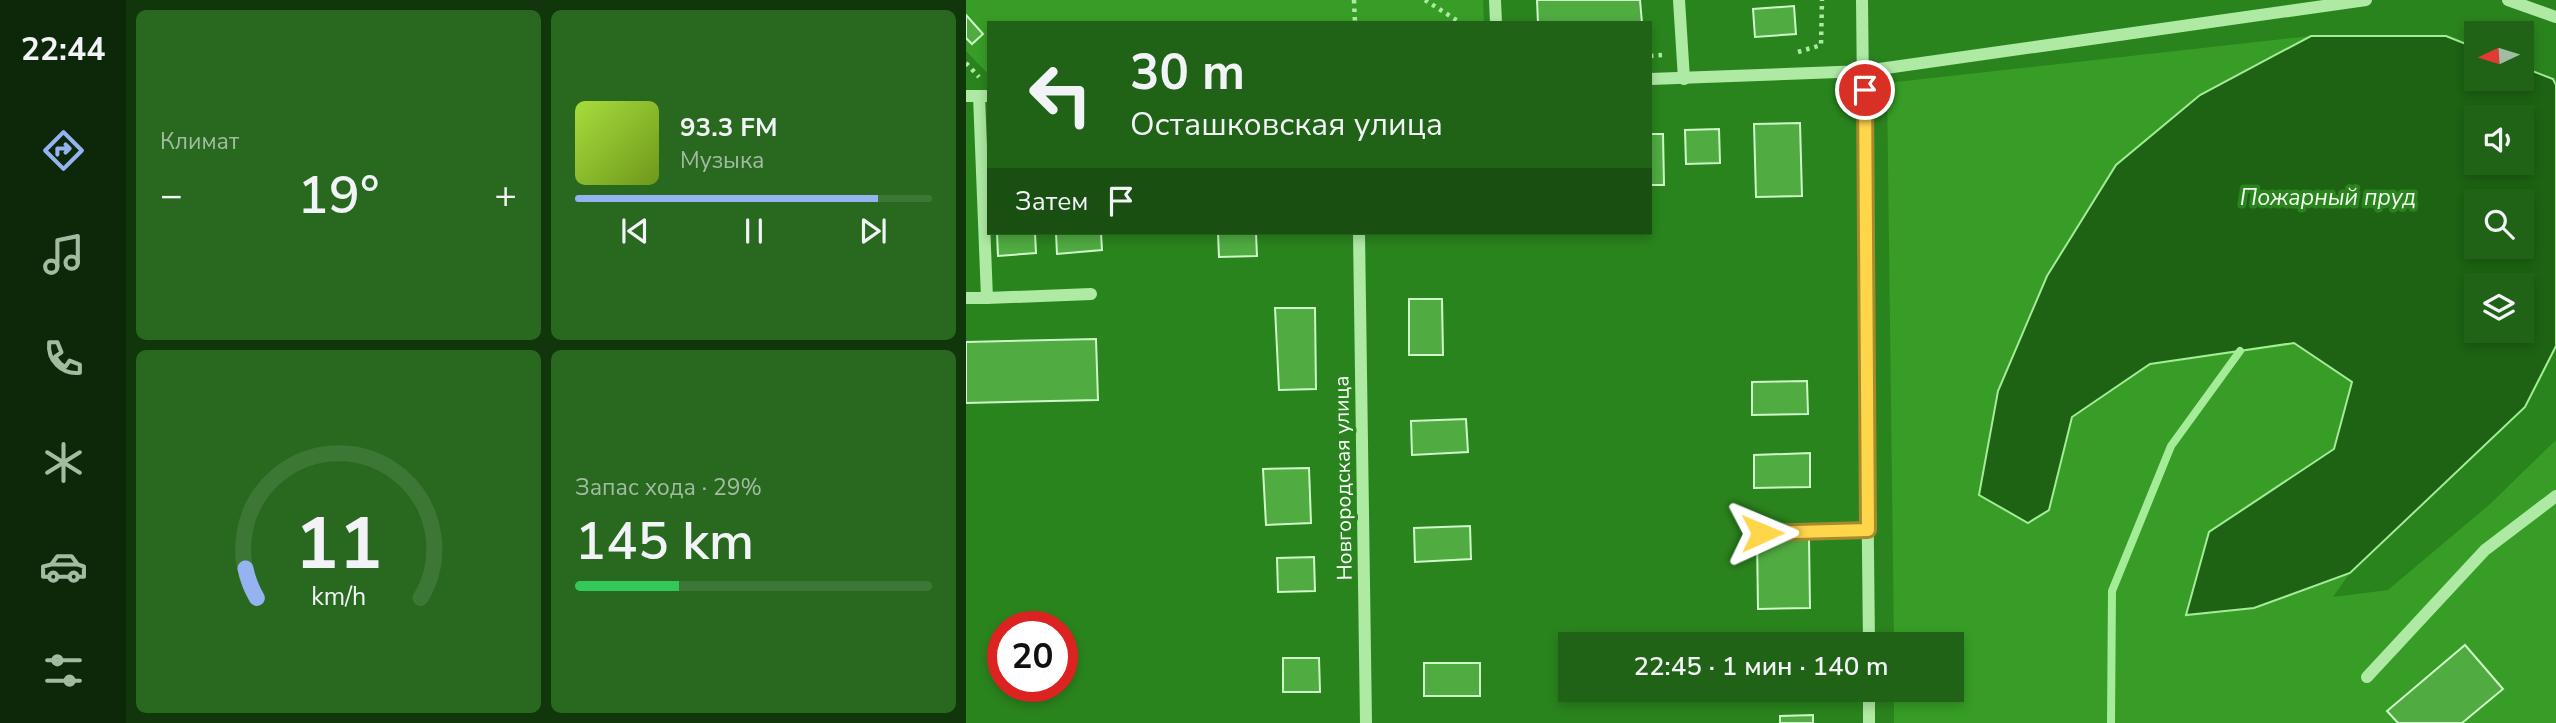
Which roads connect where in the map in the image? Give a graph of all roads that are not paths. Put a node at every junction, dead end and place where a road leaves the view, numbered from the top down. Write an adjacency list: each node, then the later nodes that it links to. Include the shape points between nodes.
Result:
1 (1495, 0): 7 (street)
2 (1679, 0): 10 (street)
3 (1862, 0): 8 (street)
4 (2366, 0): 8 (street)
5 (2508, 0): 6 (street)
6 (2556, 17)
7 (1496, 21)
8 (1865, 71): 10 (street); 17 (street)
9 (1652, 79): 10 (street)
10 (1684, 79)
11 (978, 96): 15 (street)
12 (1359, 235): 22 (street, Новгородская улица)
13 (1091, 294): 15 (street)
14 (966, 298): 15 (street)
15 (987, 298)
16 (2556, 496): 20 (street, via 2485,550)
17 (1868, 530): 18 (street); 19 (street)
18 (1762, 533)
19 (1869, 632)
20 (2367, 677)
21 (1869, 702): 23 (street)
22 (1366, 723)
23 (1869, 723)

